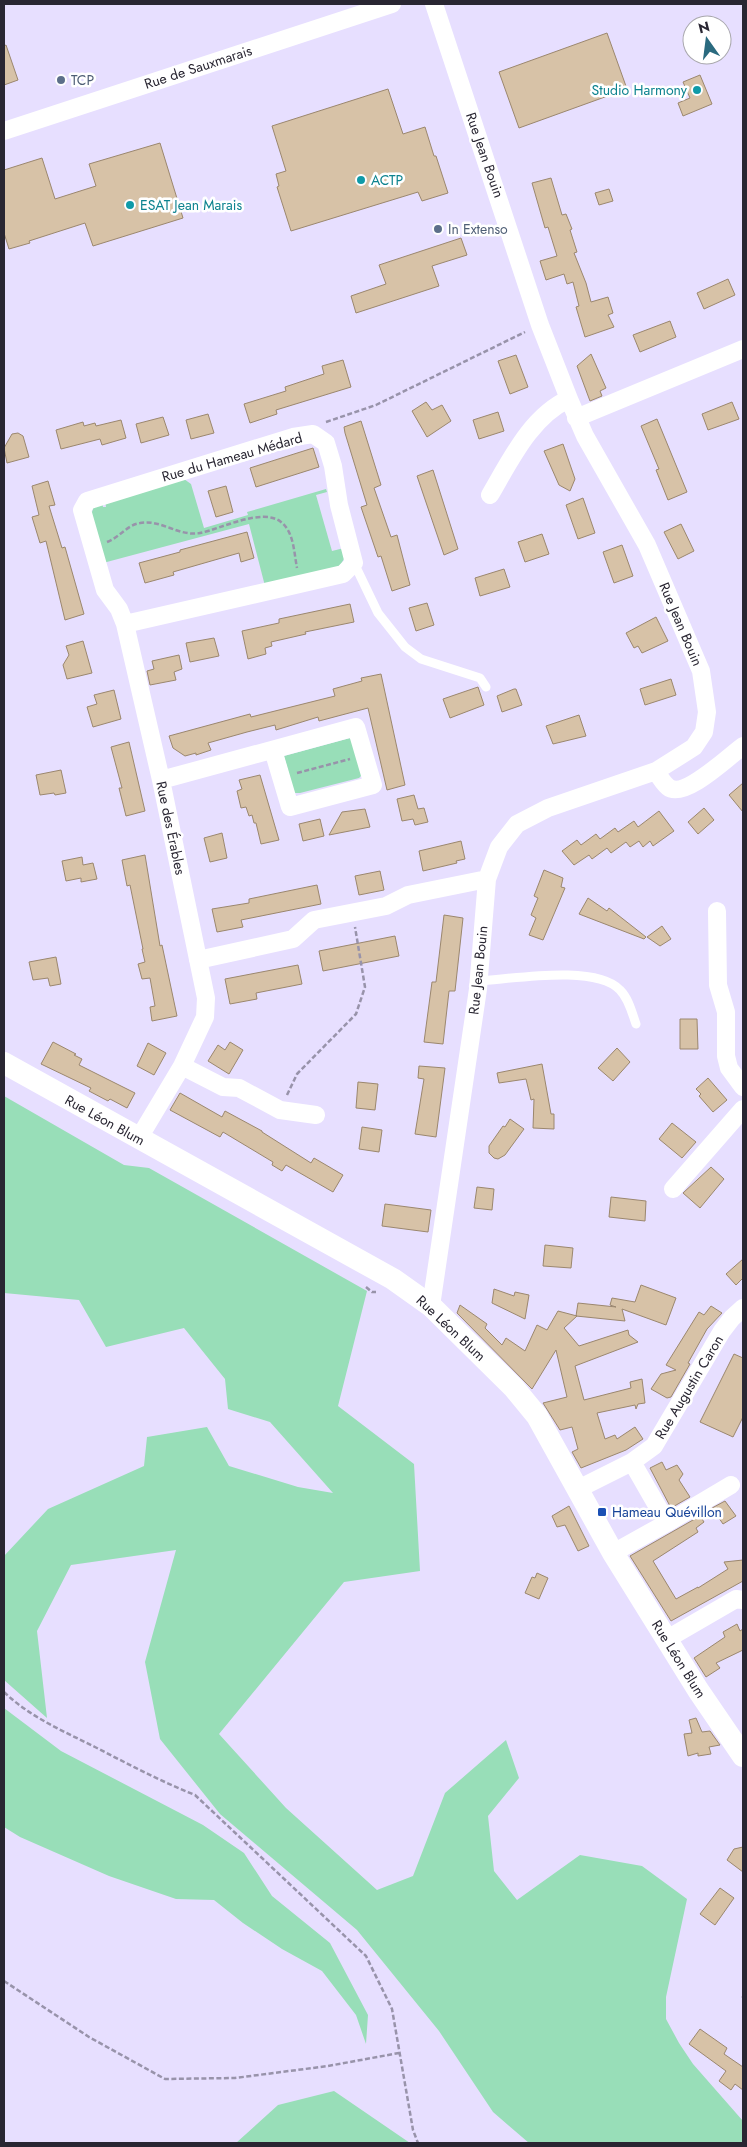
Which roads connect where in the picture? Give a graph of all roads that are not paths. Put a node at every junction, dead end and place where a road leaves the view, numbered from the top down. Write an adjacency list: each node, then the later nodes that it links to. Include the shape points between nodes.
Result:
1 (392, 4): 3 (street, Rue de Sauxmarais)
2 (434, 4): 5 (street, Rue Jean Bouin)
3 (4, 131)
4 (743, 348): 6 (street)
5 (568, 399): 6 (street, Rue Jean Bouin); 7 (street, via 557,404 529,432)
6 (576, 418): 14 (street, Rue Jean Bouin, via 647,544 701,670 707,712 704,732 694,746)
7 (490, 495)
8 (82, 510): 9 (street, Rue du Hameau Médard, via 87,501 294,437 313,434 326,444 333,466); 10 (street, Rue des Érables, via 105,590)
9 (354, 563): 10 (street, via 342,574); 11 (lane, via 378,614 405,647 421,659 480,678)
10 (125, 624): 15 (street, Rue des Érables)
11 (486, 687)
12 (743, 746): 14 (street, via 691,786 678,790 668,788)
13 (274, 750): 13 (street, via 290,806 373,785 356,726); 15 (street)
14 (656, 771): 16 (street, Rue Jean Bouin, via 548,808 517,824 498,847)
15 (161, 780): 18 (street, Rue des Érables)
16 (487, 879): 18 (street, via 408,895 386,906 314,920 293,939); 19 (street, Rue Jean Bouin)
17 (717, 911): 23 (street, via 718,985 726,1012 726,1056 729,1068)
18 (198, 960): 22 (street, Rue des Érables, via 206,998 205,1018)
19 (479, 981): 20 (lane, via 594,976 620,989); 28 (street, Rue Jean Bouin)
20 (636, 1024)
21 (4, 1063): 26 (street, Rue Léon Blum)
22 (182, 1066): 25 (street, via 223,1087 239,1088 280,1110); 26 (street, Rue des Érables)
23 (743, 1087)
24 (743, 1109): 27 (street)
25 (316, 1114)
26 (139, 1138): 28 (street, Rue Léon Blum, via 393,1280)
27 (673, 1189)
28 (431, 1306): 32 (street, Rue Léon Blum, via 514,1388 537,1416)
29 (743, 1308): 30 (street, Rue Augustin Caron, via 722,1331 654,1446)
30 (632, 1462): 32 (street, Rue Augustin Caron); 33 (street)
31 (731, 1485): 33 (street)
32 (578, 1489): 34 (street, Rue Léon Blum)
33 (667, 1523): 34 (street)
34 (613, 1553): 36 (street, Rue Léon Blum)
35 (741, 1597): 36 (street)
36 (667, 1639): 37 (street, Rue Léon Blum)
37 (743, 1756)

